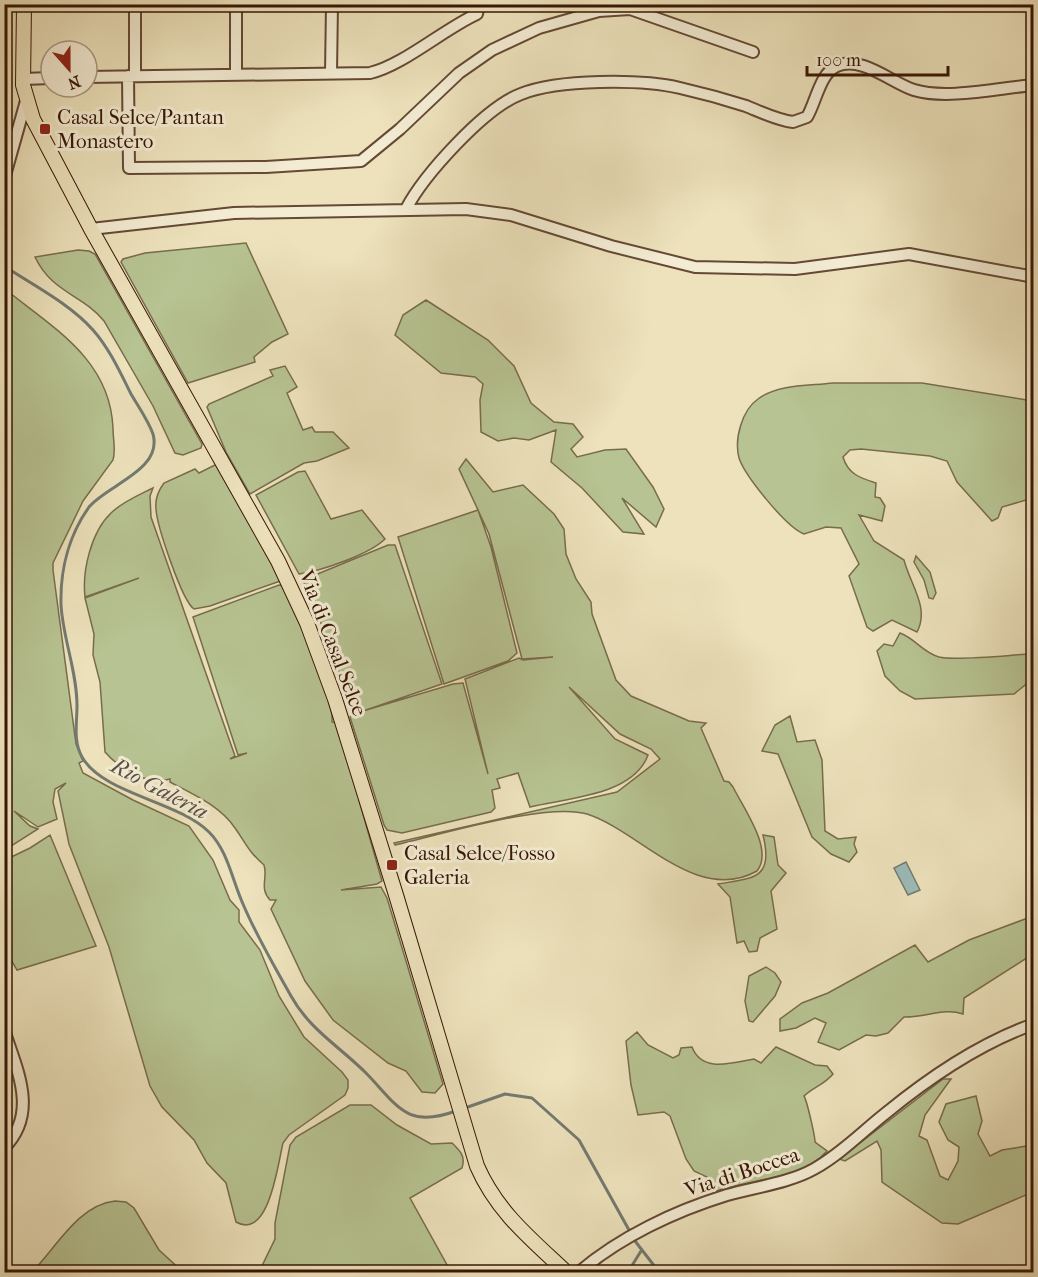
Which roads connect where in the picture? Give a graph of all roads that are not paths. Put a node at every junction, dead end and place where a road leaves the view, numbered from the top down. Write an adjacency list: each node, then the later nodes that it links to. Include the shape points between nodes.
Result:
1 (24, 4): 12 (main road, Via di Casal Selce)
2 (135, 4): 9 (street)
3 (236, 4): 8 (street)
4 (332, 4): 7 (street)
5 (479, 4): 7 (street, via 477,14 385,69 365,74)
6 (753, 52): 9 (street, via 630,9 591,13 539,28 492,50 459,73 364,160 266,167 129,168)
7 (332, 73): 8 (street)
8 (236, 74): 9 (street)
9 (132, 76): 10 (street)
10 (99, 77)
11 (39, 78): 12 (street)
12 (22, 79): 14 (main road, Via di Casal Selce)
13 (1034, 85): 16 (street, via 931,93 904,86 862,66 843,64 828,73 807,117 794,123 722,98 660,84 602,83 534,90 514,97 487,116 426,178)
14 (26, 101): 15 (street); 17 (main road, Via di Casal Selce)
15 (4, 179)
16 (406, 209): 17 (street, via 234,213); 18 (street, via 466,209 511,215 695,267 795,269 909,254)
17 (91, 229): 22 (main road, Via di Casal Selce, via 278,561 308,623 392,881 481,1176 514,1225)
18 (1034, 277)
19 (1034, 1024): 23 (street, Via di Boccea, via 984,1047 916,1088 813,1170 715,1199 621,1241)
20 (4, 1030): 21 (street, via 23,1089 24,1105 19,1128)
21 (4, 1148)
22 (566, 1272)
23 (579, 1272)

